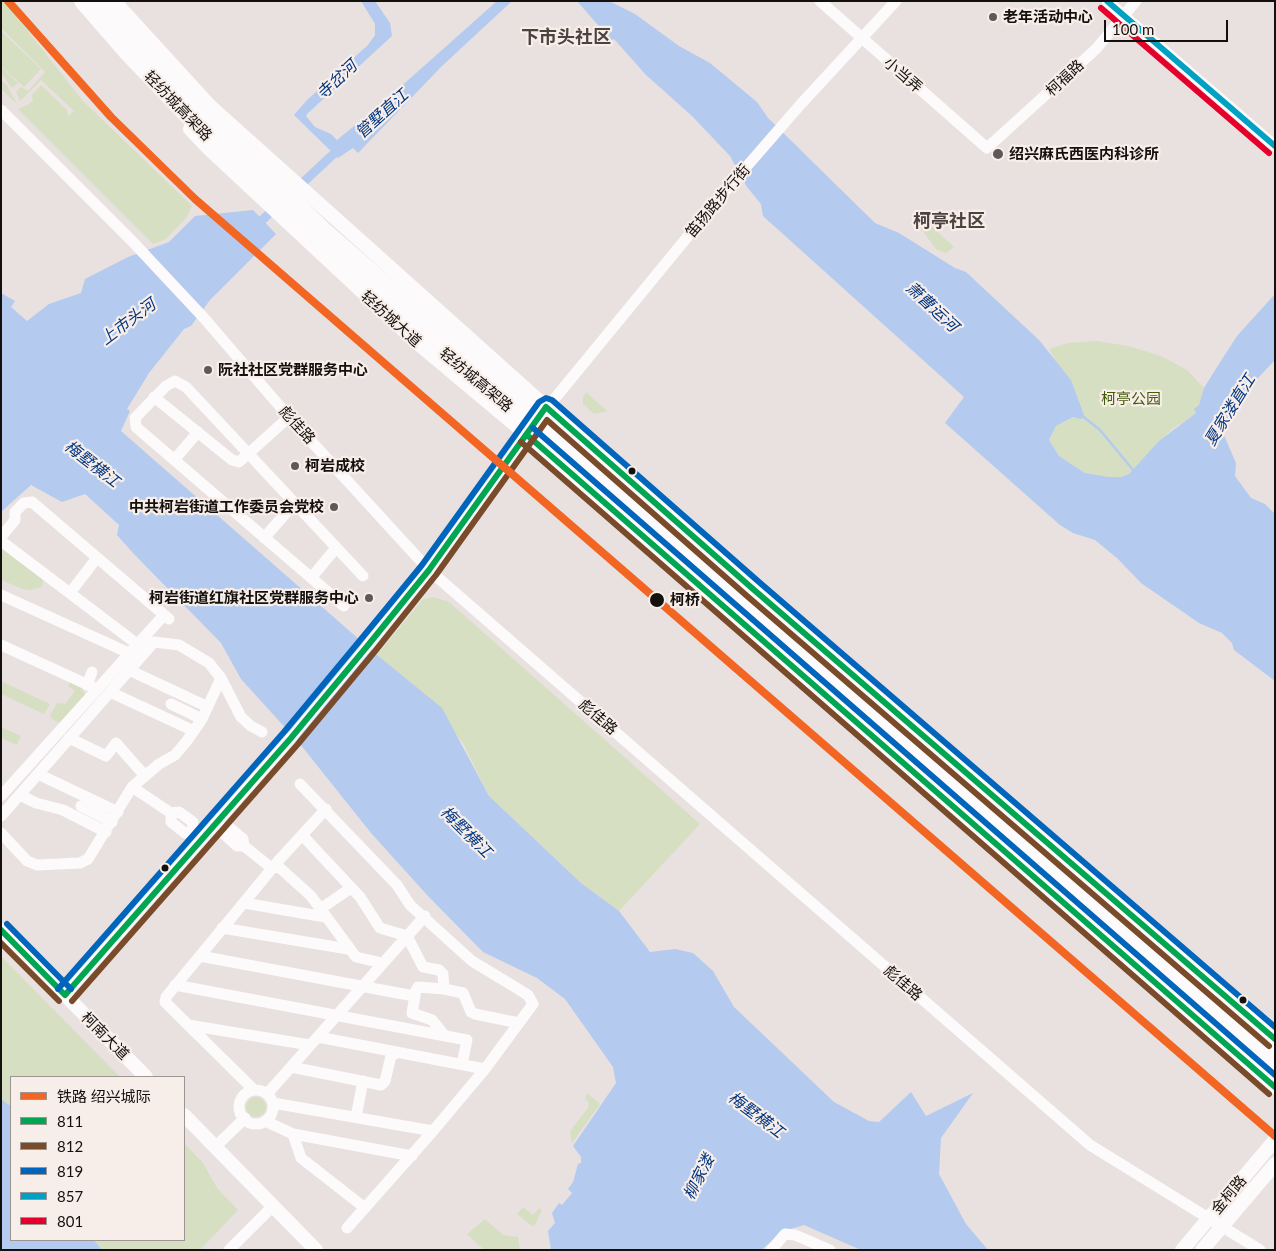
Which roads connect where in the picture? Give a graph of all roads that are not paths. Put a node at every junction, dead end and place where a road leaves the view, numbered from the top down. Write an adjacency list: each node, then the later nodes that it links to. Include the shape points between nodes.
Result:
1 (73, 1): 18 (main road, 轻纺城大道, via 209,149 416,342)
2 (82, 1): 88 (highway, 轻纺城高架路, via 194,123 399,316 619,501)
3 (100, 1): 84 (highway, 轻纺城高架路, via 205,114 324,230)
4 (114, 1): 15 (main road, via 210,106)
5 (820, 1): 10 (street, 小当弄)
6 (896, 1): 10 (street, 笛扬路步行街)
7 (1107, 1): 9 (street)
8 (1136, 1): 9 (street, 柯福路)
9 (1124, 15): 12 (street); 13 (street, 柯福路, via 1096,49)
10 (861, 39): 13 (street, 小当弄); 15 (street, 笛扬路步行街, via 721,196)
11 (1, 110): 16 (street, 彪佳路, via 132,241)
12 (1275, 146)
13 (987, 148)
14 (154, 397): 17 (street); 19 (street, via 175,381 186,387); 20 (street, via 135,418 136,428)
15 (546, 408): 18 (street, 笛扬路步行街); 81 (main road)
16 (289, 417): 19 (street); 26 (street, 彪佳路)
17 (198, 432): 19 (street, via 232,460 239,462); 20 (street)
18 (527, 435): 26 (street, 笛扬路步行街); 91 (main road, 轻纺城大道)
19 (247, 453): 21 (street)
20 (174, 460): 22 (street)
21 (294, 504): 22 (street); 24 (street)
22 (264, 538): 28 (street)
23 (1, 539): 25 (street, via 15,520 14,512 24,503 32,502); 29 (street)
24 (336, 548): 27 (street); 28 (street)
25 (96, 559): 29 (street); 33 (street, via 167,617)
26 (429, 570): 56 (street, 笛扬路步行街); 106 (street, 彪佳路, via 1090,1146)
27 (363, 576)
28 (311, 578): 31 (street)
29 (70, 593): 33 (street)
30 (1, 595): 34 (street)
31 (344, 606)
32 (1, 644): 38 (street)
33 (137, 644): 34 (street)
34 (128, 653): 38 (street)
35 (129, 670): 37 (street, via 154,642 179,645 210,663); 39 (street); 41 (street)
36 (92, 672): 38 (street)
37 (221, 678): 41 (street); 44 (street, via 241,717)
38 (92, 687): 51 (street)
39 (110, 692): 43 (street); 45 (street)
40 (171, 704): 42 (street)
41 (208, 707): 42 (street)
42 (202, 719): 43 (street)
43 (194, 731): 47 (street, via 175,755)
44 (262, 732)
45 (70, 738): 46 (street); 47 (street, via 106,756 116,743)
46 (38, 774): 50 (street); 55 (street)
47 (145, 776): 49 (street)
48 (300, 784): 53 (street)
49 (132, 788): 55 (street); 60 (street, via 171,813 179,812 193,822 192,830)
50 (20, 795): 54 (street); 57 (street, via 63,810)
51 (1, 796)
52 (80, 806): 55 (street)
53 (326, 809): 59 (street); 65 (street, via 397,885 410,905)
54 (1, 816)
55 (115, 817): 57 (street)
56 (220, 826): 60 (street, 笛扬路步行街); 61 (street, via 238,846 244,846)
57 (106, 832): 58 (street, via 88,859 80,863 49,866 27,861)
58 (1, 833)
59 (302, 835): 61 (street); 62 (street)
60 (203, 839): 75 (street, 笛扬路步行街)
61 (274, 867): 63 (street); 64 (street, via 280,868 311,896)
62 (351, 888): 64 (street); 68 (street, via 380,928)
63 (244, 903): 64 (street); 66 (street)
64 (322, 913): 69 (street)
65 (425, 916): 68 (street); 78 (street, via 472,961 528,995 533,1004)
66 (222, 928): 69 (street); 70 (street)
67 (1, 930): 75 (main road, 柯南大道)
68 (406, 936): 71 (street); 74 (street, via 423,967 443,974)
69 (348, 949): 71 (street, via 356,958)
70 (200, 956): 72 (street); 73 (street)
71 (382, 963): 73 (street)
72 (175, 985): 77 (street); 79 (street, via 165,1002)
73 (362, 986): 76 (street); 77 (street)
74 (444, 990): 76 (street, via 418,987); 78 (street, via 463,993 475,1014)
75 (65, 995): 89 (main road, 柯南大道)
76 (414, 996): 80 (street, via 412,1013 432,1020)
77 (337, 1014): 80 (street); 82 (street)
78 (519, 1023): 87 (street)
79 (188, 1024): 82 (street); 92 (street)
80 (445, 1036): 85 (street, via 467,1040)
81 (1275, 1039)
82 (314, 1041): 83 (street); 86 (street)
83 (398, 1052): 85 (street); 90 (street, via 391,1056 382,1085)
84 (1275, 1053)
85 (462, 1064): 87 (street)
86 (291, 1067): 90 (street); 93 (street)
87 (484, 1069): 98 (street)
88 (1275, 1073)
89 (145, 1076)
90 (363, 1081): 95 (street)
91 (1275, 1086)
92 (254, 1090): 93 (street); 96 (street, via 241,1099 240,1109)
93 (270, 1098): 95 (street); 97 (street, via 272,1114)
94 (185, 1116): 101 (main road)
95 (356, 1117): 98 (street)
96 (244, 1118): 97 (street, via 254,1123); 101 (street)
97 (265, 1121): 99 (street)
98 (432, 1131): 102 (street)
99 (293, 1134): 102 (street); 105 (street, via 300,1158)
100 (1275, 1140): 106 (main road, 金柯路)
101 (215, 1147): 104 (main road)
102 (412, 1156): 105 (street)
103 (1275, 1164): 107 (main road, 金柯路)
104 (274, 1206): 109 (street); 110 (main road)
105 (365, 1208): 108 (street)
106 (1209, 1219): 107 (street, 彪佳路); 113 (main road, 金柯路)
107 (1222, 1226): 114 (main road, 金柯路); 115 (street, 彪佳路)
108 (347, 1228)
109 (228, 1250)
110 (316, 1250)
111 (771, 1250): 112 (street, via 785,1234)
112 (830, 1250)
113 (1182, 1250)
114 (1202, 1250)
115 (1260, 1250)

